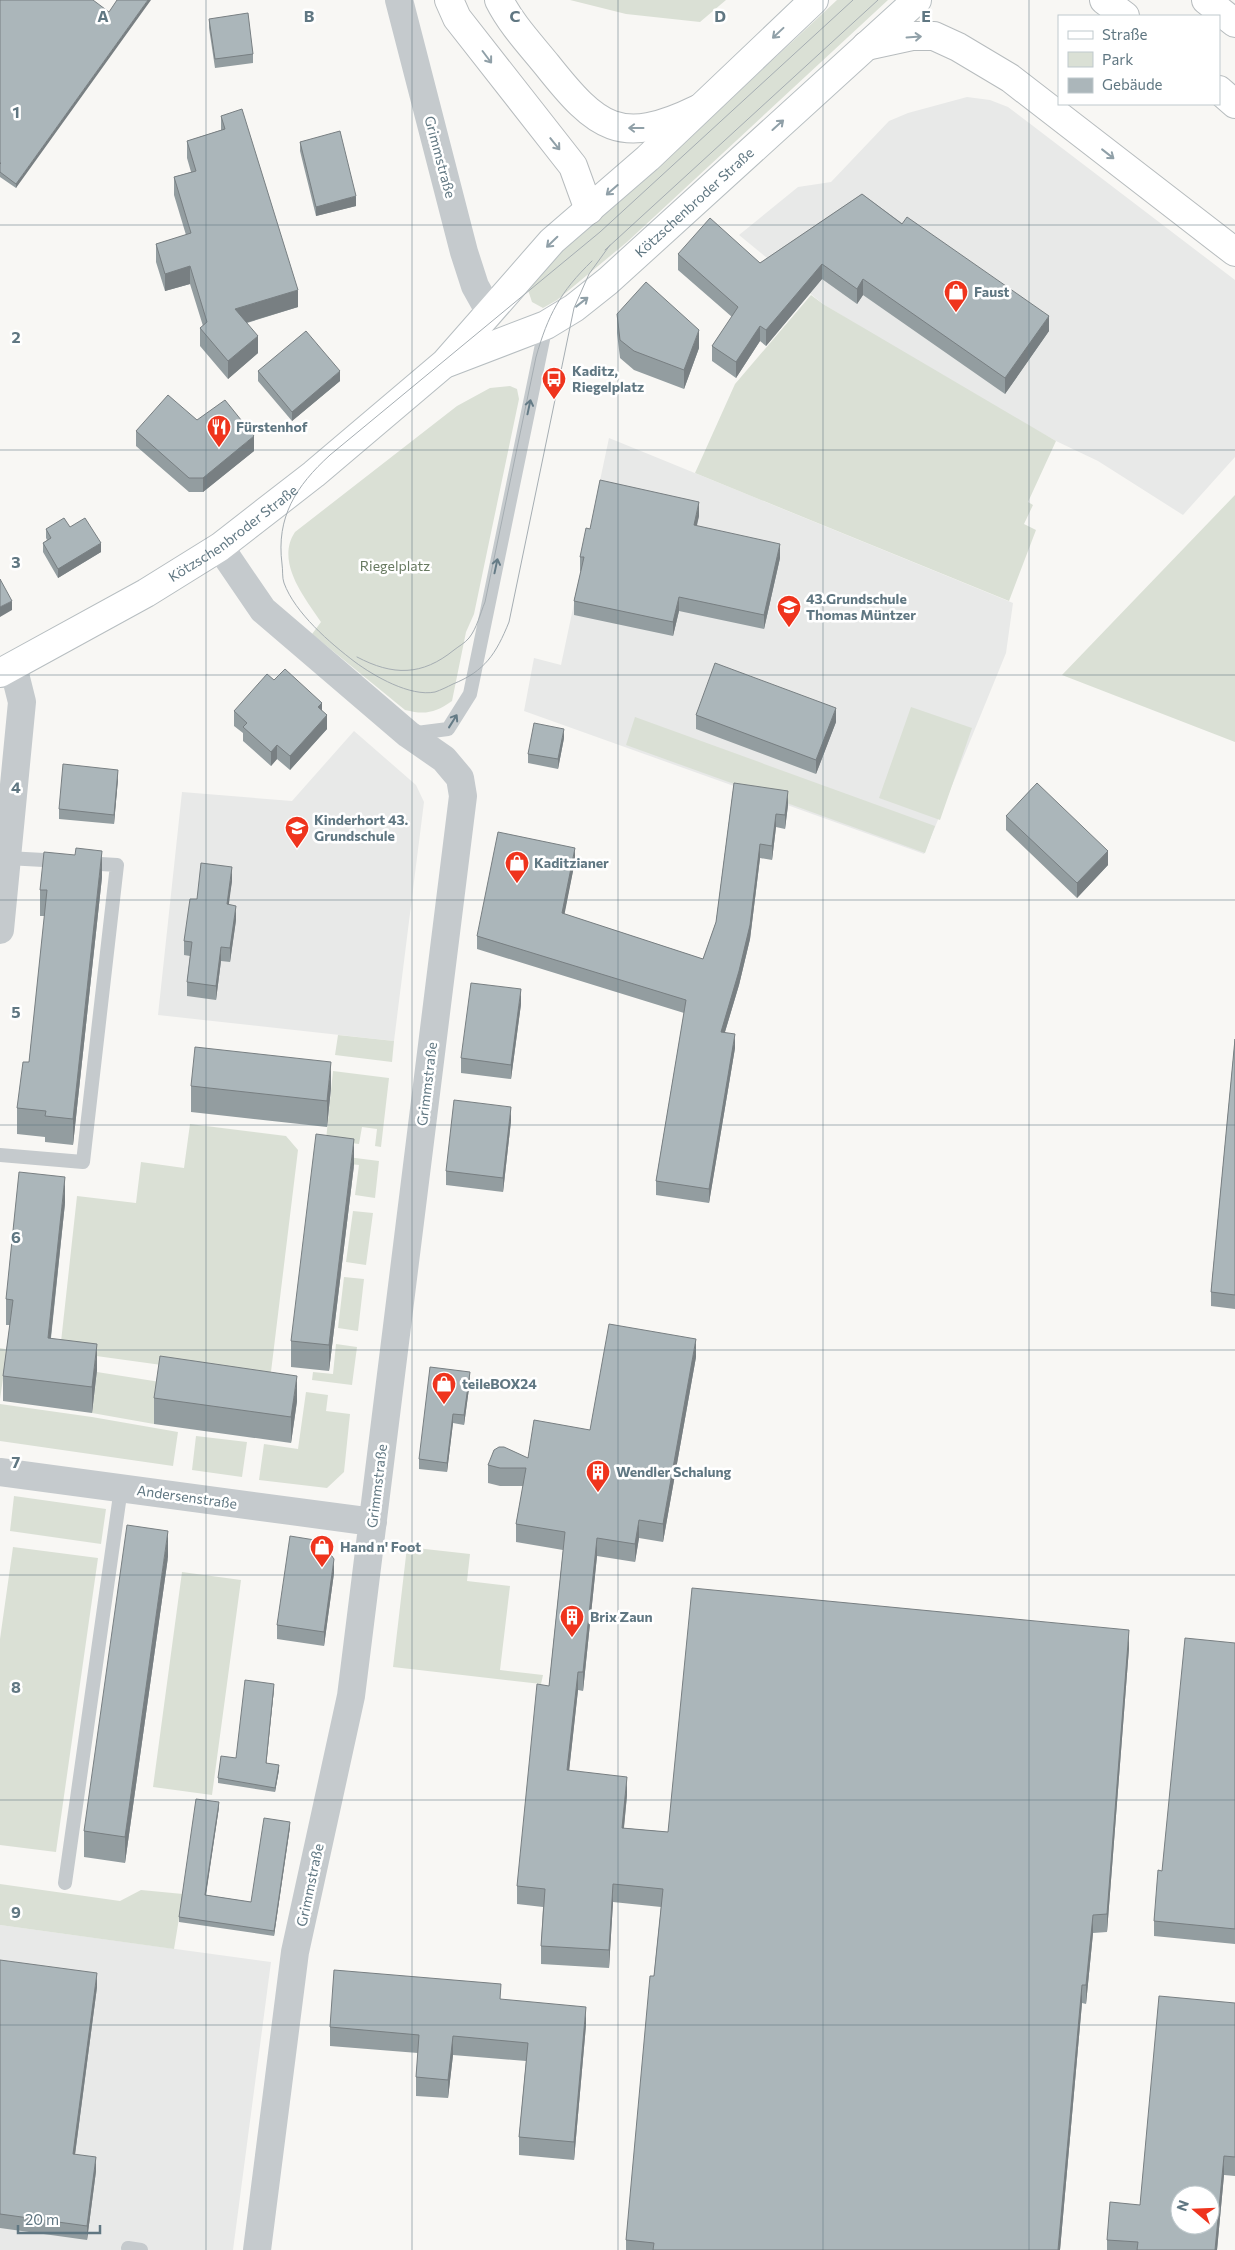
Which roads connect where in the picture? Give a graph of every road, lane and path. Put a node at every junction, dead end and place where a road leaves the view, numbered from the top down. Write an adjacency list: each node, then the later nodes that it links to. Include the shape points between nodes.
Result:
1 (399, 0): 16 (street, Grimmstraße, via 464,252 475,286)
2 (449, 0): 14 (main road, one-way to 14, via 457,18 573,166)
3 (499, 0): 13 (main road, one-way to 3, via 673,121 634,129 593,116 559,80)
4 (814, 0): 13 (main road, Kötzschenbroder Straße, one-way to 13)
5 (917, 0): 10 (main road, Kötzschenbroder Straße)
6 (1104, 0): 8 (main road)
7 (1206, 0): 9 (main road)
8 (1124, 15)
9 (1235, 23)
10 (866, 46): 15 (main road, one-way to 15, via 912,36 934,36 958,46 1010,78); 17 (main road, Kötzschenbroder Straße, one-way to 10, via 608,282)
11 (1220, 91): 12 (main road)
12 (1235, 104)
13 (698, 109): 14 (main road, Kötzschenbroder Straße, one-way to 14)
14 (589, 210): 16 (main road, Kötzschenbroder Straße, one-way to 16, via 552,241)
15 (1235, 252)
16 (489, 311): 18 (lane); 19 (main road, Kötzschenbroder Straße)
17 (546, 324): 18 (main road, Kötzschenbroder Straße); 22 (lane, one-way to 17, via 448,729 470,694)
18 (508, 339): 19 (main road, Kötzschenbroder Straße)
19 (446, 363): 20 (main road, Kötzschenbroder Straße, via 314,474)
20 (220, 547): 21 (main road, Kötzschenbroder Straße, via 146,593); 22 (street, via 263,610)
21 (7, 669): 23 (street, via 22,702)
22 (408, 734): 28 (street, Grimmstraße, via 444,759 460,778 463,796)
23 (8, 858): 24 (street); 25 (lane, via 117,864 84,1162)
24 (0, 930)
25 (0, 1155)
26 (0, 1472): 27 (street, Andersenstraße)
27 (121, 1488): 28 (street, Andersenstraße); 29 (lane)
28 (373, 1522): 30 (street, Grimmstraße, via 351,1696 295,1952)
29 (65, 1882)
30 (257, 2250)

